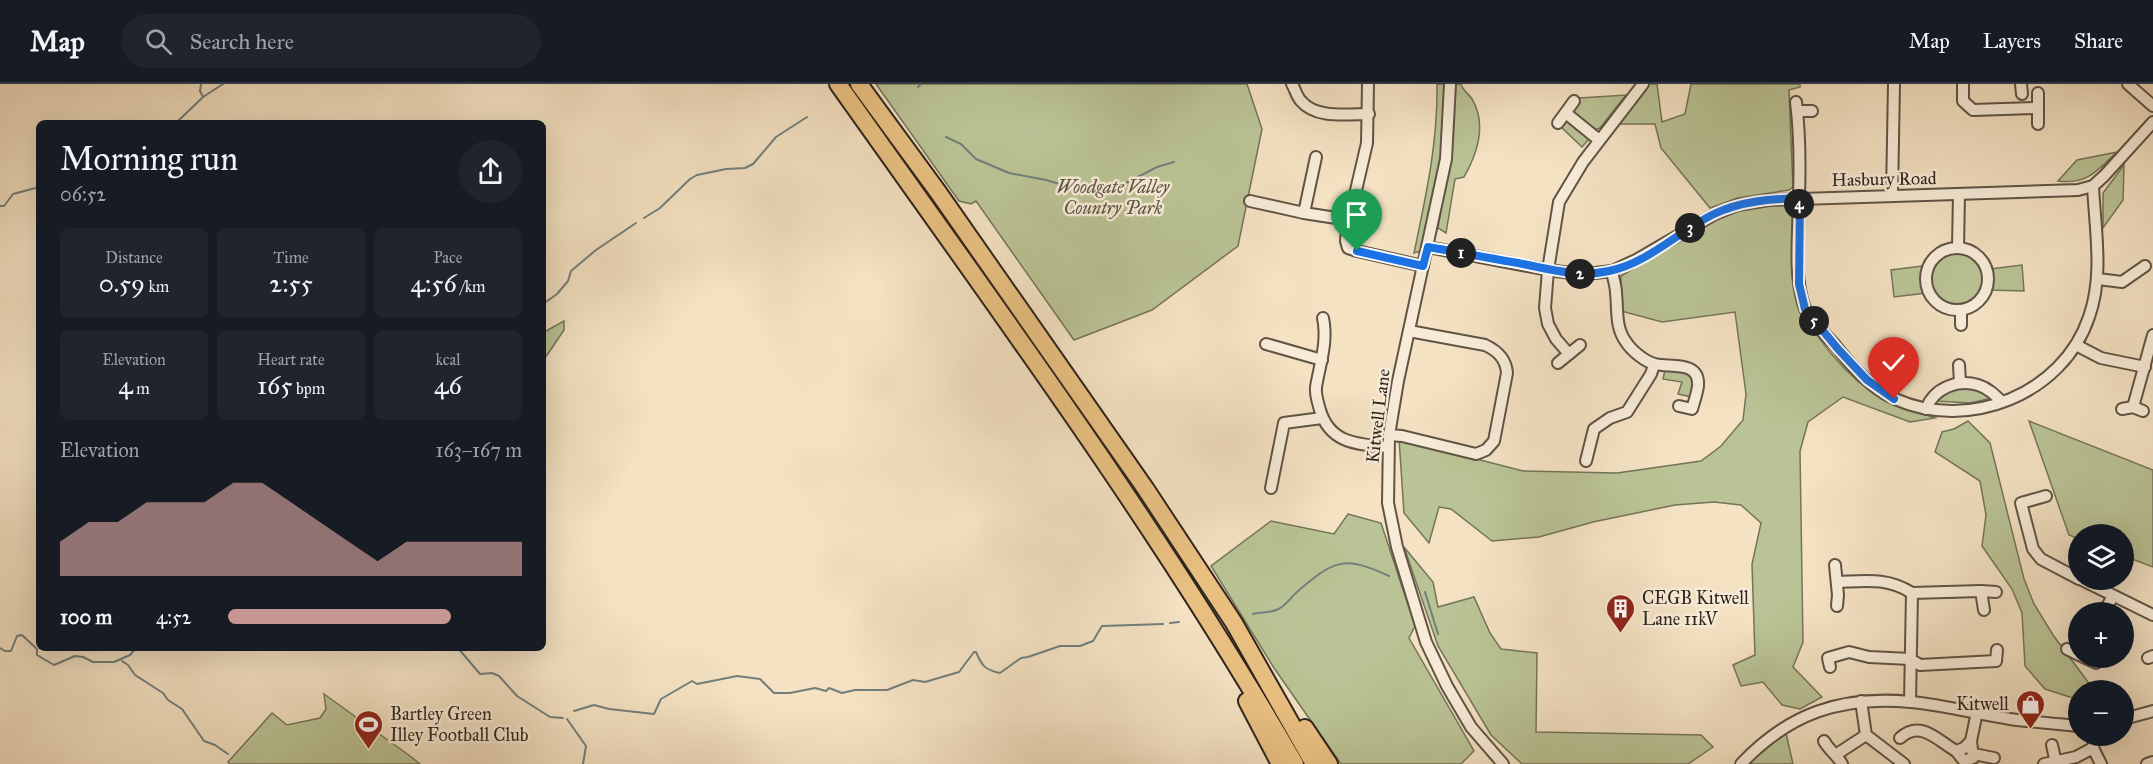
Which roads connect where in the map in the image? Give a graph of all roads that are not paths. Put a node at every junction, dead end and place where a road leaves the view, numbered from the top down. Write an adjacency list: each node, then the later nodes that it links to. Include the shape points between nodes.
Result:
1 (838, 84): 62 (highway, via 1109,467)
2 (859, 84): 73 (highway, via 1145,488)
3 (1292, 84): 15 (street, via 1301,101 1312,109 1326,114)
4 (1368, 84): 15 (street)
5 (1450, 84): 29 (street, Kitwell Lane, via 1446,159)
6 (1643, 84): 20 (street)
7 (1894, 84): 24 (street)
8 (1963, 84): 13 (street, via 1963,101 1973,110)
9 (2128, 84): 12 (street)
10 (2038, 93): 13 (street)
11 (1574, 101): 16 (street)
12 (2153, 106)
13 (2037, 108): 19 (street)
14 (1812, 111): 25 (street, via 1797,107)
15 (1369, 114): 28 (street, via 1367,143)
16 (1567, 114): 18 (street); 20 (street)
17 (2153, 122): 22 (street)
18 (1558, 123)
19 (2038, 124)
20 (1599, 140): 33 (street, via 1559,202)
21 (1316, 157): 27 (street)
22 (2093, 186): 23 (street, Hasbury Road, via 2078,190); 35 (street)
23 (1959, 194): 24 (street, Hasbury Road); 30 (street)
24 (1892, 196): 25 (street, Hasbury Road)
25 (1800, 198): 34 (street, Hasbury Road, via 1738,205); 53 (street, via 1799,284 1805,309 1867,380 1894,399)
26 (1250, 201): 27 (street)
27 (1304, 213): 28 (street)
28 (1349, 220): 31 (street, via 1348,248)
29 (1428, 247): 31 (street, Kitwell Lane); 33 (street, Hasbury Road)
30 (1958, 248): 36 (street, via 1977,255 1988,283 1979,301); 36 (street, via 1939,254 1932,261 1926,281 1933,299 1941,306)
31 (1423, 266): 39 (street, Kitwell Lane)
32 (2145, 266): 35 (street, via 2122,282)
33 (1548, 270): 34 (street, Hasbury Road, via 1579,274); 44 (street, via 1548,324)
34 (1612, 271): 47 (street, via 1620,332 1626,344)
35 (2098, 279): 43 (street, via 2089,318)
36 (1961, 310): 38 (street)
37 (1323, 318): 45 (street, via 1326,333)
38 (1961, 325)
39 (1409, 331): 56 (street, Kitwell Lane); 56 (street, via 1494,349 1507,373 1501,407 1494,441 1476,454 1402,436)
40 (2153, 335): 49 (street)
41 (1266, 344): 45 (street)
42 (1580, 345): 44 (street)
43 (2076, 345): 49 (street, via 2101,358); 51 (street, via 2048,378)
44 (1569, 354): 46 (street)
45 (1322, 360): 55 (street, via 1315,390)
46 (1558, 363)
47 (1654, 364): 52 (street, via 1693,371 1698,385 1692,409); 57 (street, via 1627,412 1594,429)
48 (1959, 365): 50 (street)
49 (2145, 367): 54 (street)
50 (1960, 383): 51 (street, via 1978,385); 53 (street, via 1930,397)
51 (2002, 402): 53 (street, via 1982,409)
52 (1679, 406)
53 (1926, 409)
54 (2133, 409)
55 (1322, 418): 56 (street, via 1332,432 1346,441); 58 (street, via 1284,423)
56 (1388, 441): 94 (street, Kitwell Lane, via 1388,503 1426,642 1471,727)
57 (1586, 461)
58 (1271, 488)
59 (2046, 496): 61 (street, via 2020,503 2033,549 2041,559)
60 (1835, 566): 63 (street)
61 (2068, 573)
62 (1181, 577): 95 (highway); 96 (highway)
63 (1838, 582): 67 (street, via 1876,580 1899,585); 70 (street)
64 (2101, 590): 68 (street)
65 (1981, 591): 66 (street); 67 (street); 71 (street)
66 (1996, 592)
67 (1912, 593): 76 (street)
68 (2113, 596): 69 (street); 72 (street)
69 (2110, 602)
70 (1837, 606)
71 (1984, 610)
72 (2153, 615)
73 (1234, 623): 97 (highway); 98 (highway)
74 (1827, 646): 76 (street, via 1829,663 1849,652)
75 (1997, 650): 76 (street, via 1996,661 1920,665)
76 (1910, 659): 78 (street)
77 (1861, 701): 78 (street); 83 (street); 99 (street, via 1830,707 1786,725)
78 (1910, 702): 80 (street)
79 (2153, 711): 81 (street)
80 (1977, 712): 82 (street); 86 (street)
81 (2134, 716)
82 (2068, 725)
83 (1866, 735): 92 (street); 100 (street)
84 (1900, 738): 89 (street, via 1911,731 1932,733)
85 (1824, 741): 92 (street)
86 (1971, 741): 89 (street); 90 (street)
87 (2052, 746): 101 (street)
88 (2093, 748): 101 (street); 102 (street)
89 (1956, 751): 90 (street, via 1964,761 1970,761)
90 (1974, 754): 91 (street)
91 (1994, 758)
92 (1839, 759)
93 (2153, 762): 103 (street)
94 (1502, 763)
95 (1280, 764)
96 (1295, 764)
97 (1314, 764)
98 (1329, 764)
99 (1741, 764)
100 (1904, 764)
101 (2050, 764)
102 (2102, 764)
103 (2147, 764)

